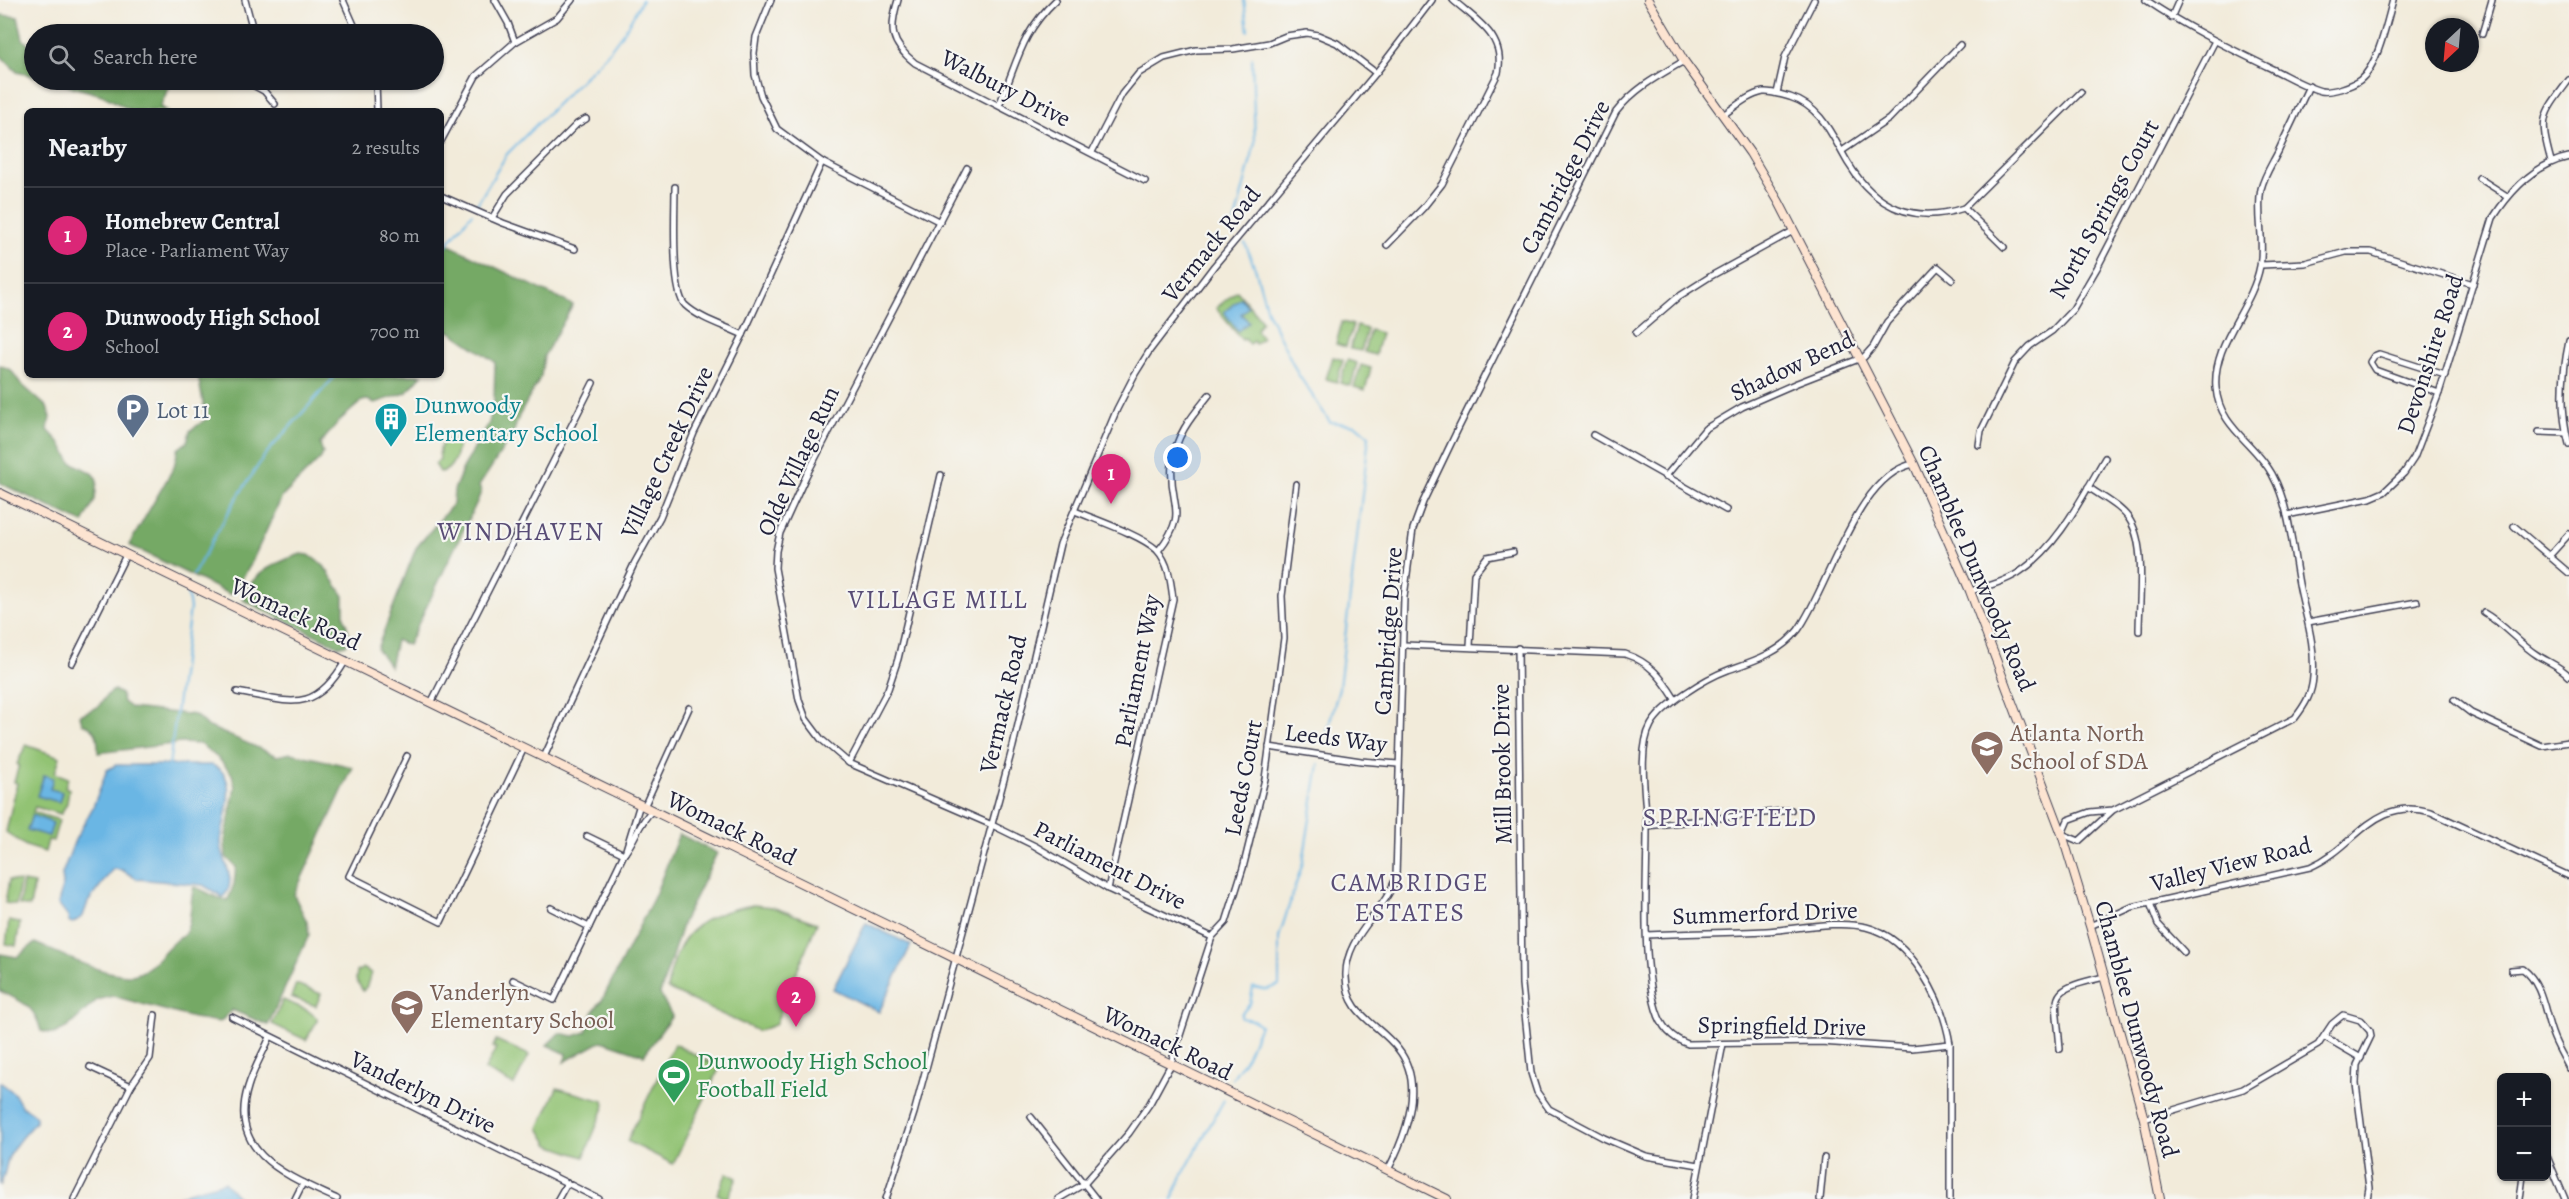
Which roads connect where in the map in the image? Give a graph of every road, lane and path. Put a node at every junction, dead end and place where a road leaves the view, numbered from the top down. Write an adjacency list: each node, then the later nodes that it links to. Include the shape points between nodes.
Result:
1 (245, 0): 17 (street)
2 (343, 0): 18 (street)
3 (495, 0): 21 (street)
4 (572, 0): 21 (street, via 557,18)
5 (771, 0): 41 (street, via 754,53 761,96 777,129)
6 (898, 0): 32 (street, Walbury Drive, via 891,21 893,37 903,54)
7 (1056, 0): 32 (street, via 1026,35)
8 (1432, 0): 24 (street, Vermack Road)
9 (1453, 0): 52 (street, via 1493,36 1500,63 1498,73 1442,184)
10 (1648, 0): 23 (street, Chamblee Dunwoody Road)
11 (1814, 0): 30 (street, via 1785,57)
12 (2146, 0): 16 (street)
13 (2179, 0): 16 (street)
14 (2393, 0): 26 (street, via 2373,61 2360,80 2328,92)
15 (2492, 0): 19 (street)
16 (2171, 18): 20 (street)
17 (251, 24)
18 (354, 24)
19 (2482, 34)
20 (2215, 41): 26 (street); 70 (street, North Springs Court, via 2079,300 2059,324 2014,362 1981,431)
21 (515, 42): 36 (street, via 476,76)
22 (1960, 45): 37 (street, via 1889,119)
23 (1684, 61): 34 (street, Chamblee Dunwoody Road); 93 (street, Cambridge Drive, via 1642,86 1616,112 1457,431 1413,529 1404,597)
24 (1376, 73): 38 (street, via 1337,43 1306,33 1269,43 1196,50 1164,58 1139,73 1122,94); 79 (street, Vermack Road, via 1214,266 1150,350 1117,409)
25 (2569, 80): 40 (street, via 2544,117)
26 (2309, 86): 55 (street, via 2261,190)
27 (263, 90): 31 (street)
28 (376, 90): 33 (street)
29 (2081, 92): 48 (street)
30 (1777, 93): 34 (street, via 1763,92); 37 (street, via 1802,101 1820,114)
31 (275, 104)
32 (999, 105): 38 (street, Walbury Drive)
33 (377, 108)
34 (1723, 115): 51 (street, Chamblee Dunwoody Road, via 1750,153)
35 (586, 120): 49 (street, via 577,123 507,194)
36 (444, 135)
37 (1842, 151): 48 (street, via 1861,181 1894,208 1916,215 1943,215)
38 (1092, 152): 44 (street, Walbury Drive)
39 (2569, 157): 40 (street, Devonshire Road)
40 (2551, 161): 46 (street, Devonshire Road)
41 (822, 162): 50 (street); 59 (street, Village Creek Drive)
42 (967, 168): 50 (street, Olde Village Run)
43 (2479, 178): 46 (street)
44 (1145, 181)
45 (675, 187): 59 (street, via 678,294 693,312)
46 (2507, 196): 57 (street, Devonshire Road, via 2493,218)
47 (444, 197): 49 (street)
48 (1964, 208): 53 (street)
49 (492, 218): 54 (street)
50 (940, 222): 109 (street, Olde Village Run, via 918,257 806,476 776,551 777,587 799,700 806,719 821,740)
51 (1793, 231): 58 (street, via 1678,297); 61 (street, Chamblee Dunwoody Road)
52 (1387, 245)
53 (2004, 247)
54 (575, 249)
55 (2260, 265): 57 (street, via 2305,263 2346,252 2371,252); 80 (street, via 2248,301 2224,345 2216,389 2230,426 2271,472)
56 (1952, 279): 61 (street, Shadow Bend, via 1938,267 1887,322 1874,347)
57 (2473, 284): 62 (street, Devonshire Road)
58 (1636, 333)
59 (743, 335): 108 (street, Village Creek Drive)
60 (2569, 341): 67 (street, via 2564,368)
61 (1858, 359): 72 (street, Chamblee Dunwoody Road); 74 (street, Shadow Bend, via 1751,403 1705,429)
62 (2445, 375): 64 (street, Devonshire Road); 64 (street, via 2379,354 2370,362 2375,370)
63 (593, 383): 102 (street)
64 (2439, 393): 80 (street, Devonshire Road, via 2414,458 2384,492)
65 (1209, 395): 83 (street, via 1186,423 1174,452 1176,523)
66 (2539, 432): 67 (street)
67 (2566, 433): 69 (street)
68 (1593, 435): 74 (street)
69 (2569, 444)
70 (1979, 445)
71 (2104, 458): 76 (street)
72 (1914, 464): 88 (street, Chamblee Dunwoody Road); 100 (street, Springfield Drive, via 1904,466 1880,483 1866,500 1793,637 1770,654 1725,671)
73 (941, 475): 109 (street, via 898,659 888,689)
74 (1665, 477): 78 (street)
75 (1296, 484): 105 (street, Leeds Court, via 1282,596 1284,638)
76 (2088, 487): 88 (street, via 2037,559 2016,574); 92 (street, via 2122,511 2137,536)
77 (0, 493): 85 (street, Womack Road)
78 (1726, 510)
79 (1075, 511): 83 (street); 116 (street, Vermack Road, via 1057,556)
80 (2287, 515): 91 (street)
81 (2514, 525): 86 (street)
82 (2569, 534): 86 (street)
83 (1158, 551): 122 (street, Parliament Way, via 1171,582 1172,608)
84 (1513, 552): 94 (street, via 1487,557 1474,574)
85 (126, 555): 96 (street, Womack Road); 97 (street)
86 (2550, 555): 87 (street)
87 (2569, 573)
88 (1970, 591): 118 (street, Chamblee Dunwoody Road)
89 (2417, 602): 91 (street)
90 (2484, 613): 98 (street)
91 (2307, 622): 113 (street, via 2313,642 2313,678 2306,704 2295,717)
92 (2139, 631)
93 (1404, 645): 94 (street); 110 (street, Cambridge Drive)
94 (1470, 646): 95 (street)
95 (1518, 648): 100 (street, via 1625,654 1661,676); 150 (street, Mill Brook Drive, via 1522,984 1531,1073 1537,1092 1549,1109 1604,1138 1646,1156)
96 (346, 660): 99 (street, via 330,685 313,698 286,701); 102 (street, Womack Road)
97 (72, 663)
98 (2569, 676)
99 (237, 692)
100 (1675, 699): 117 (street, Springfield Drive, via 1655,718 1645,742)
101 (2454, 700): 104 (street, via 2471,713 2542,746)
102 (432, 701): 106 (street, Womack Road)
103 (689, 708): 111 (street)
104 (2569, 742)
105 (1269, 747): 110 (street, Leeds Way); 128 (street, Leeds Court, via 1243,868 1226,922)
106 (524, 748): 107 (street, via 441,922 349,876); 108 (street, Womack Road)
107 (407, 756)
108 (544, 757): 111 (street, Womack Road)
109 (849, 764): 116 (street, Olde Village Run)
110 (1398, 764): 151 (street, Cambridge Drive, via 1396,877 1384,904 1350,948 1346,975 1351,1000 1366,1021 1398,1049 1407,1065 1410,1113)
111 (645, 807): 114 (street); 115 (street); 130 (street, Womack Road)
112 (1791, 810): 117 (street)
113 (2113, 810): 118 (street, via 2090,812 2068,820); 118 (street, via 2079,841)
114 (636, 818): 115 (street); 120 (street)
115 (644, 821): 120 (street)
116 (992, 825): 122 (street, Parliament Drive); 130 (street, Vermack Road)
117 (1647, 826): 127 (street, Springfield Drive)
118 (2062, 834): 125 (street, Chamblee Dunwoody Road)
119 (586, 836): 120 (street)
120 (624, 854): 126 (street)
121 (2569, 876): 123 (street, Valley View Road, via 2431,812 2408,807 2386,812 2331,856 2310,867)
122 (1108, 889): 128 (street, Parliament Drive)
123 (2150, 903): 125 (street, Valley View Road); 129 (street, via 2158,924)
124 (551, 908): 126 (street)
125 (2090, 926): 132 (street, Chamblee Dunwoody Road)
126 (589, 927): 133 (street, via 554,1000)
127 (1647, 935): 138 (street, Springfield Drive, via 1653,997 1666,1031 1688,1044); 139 (street, Summerford Drive, via 1866,927 1884,934 1917,965 1936,994)
128 (1212, 937): 142 (street, Leeds Court)
129 (2184, 952)
130 (954, 960): 142 (street, Womack Road); 161 (street, Vermack Road, via 914,1113)
131 (2511, 970): 144 (street, via 2523,969 2530,974)
132 (2104, 977): 140 (street, via 2059,993 2056,1004); 147 (street, Chamblee Dunwoody Road)
133 (513, 980)
134 (154, 1015): 145 (street, via 150,1058)
135 (232, 1017): 136 (street, Vanderlyn Drive)
136 (270, 1036): 153 (street, via 248,1088 244,1119 247,1136 264,1158); 154 (street, Vanderlyn Drive)
137 (2325, 1037): 141 (street); 141 (street, via 2343,1015 2360,1020 2371,1036); 147 (street, via 2318,1045 2243,1089)
138 (1723, 1044): 139 (street, Springfield Drive, via 1820,1042 1912,1048); 150 (street)
139 (1950, 1044): 167 (street, Summerford Drive)
140 (2060, 1048)
141 (2361, 1058): 169 (street, via 2356,1083 2369,1188)
142 (1170, 1066): 151 (street, Womack Road); 155 (street, Leeds Court, via 1129,1133)
143 (90, 1067): 145 (street)
144 (2569, 1068)
145 (131, 1086): 156 (street)
146 (1031, 1118): 155 (street)
147 (2144, 1119): 168 (street, Chamblee Dunwoody Road)
148 (1824, 1158): 166 (street)
149 (2551, 1164): 171 (street)
150 (1699, 1165): 165 (street)
151 (1388, 1170): 164 (street, Womack Road)
152 (2522, 1181): 170 (street)
153 (303, 1183): 157 (street); 158 (street)
154 (567, 1184): 159 (street); 160 (street, Vanderlyn Drive)
155 (1084, 1184): 162 (street, Leeds Court); 163 (street)
156 (74, 1199)
157 (295, 1199)
158 (337, 1199)
159 (558, 1199)
160 (599, 1199)
161 (886, 1199)
162 (1058, 1199)
163 (1096, 1199)
164 (1447, 1199)
165 (1693, 1199)
166 (1820, 1199)
167 (1950, 1199)
168 (2160, 1199)
169 (2367, 1199)
170 (2520, 1199)
171 (2565, 1199)

